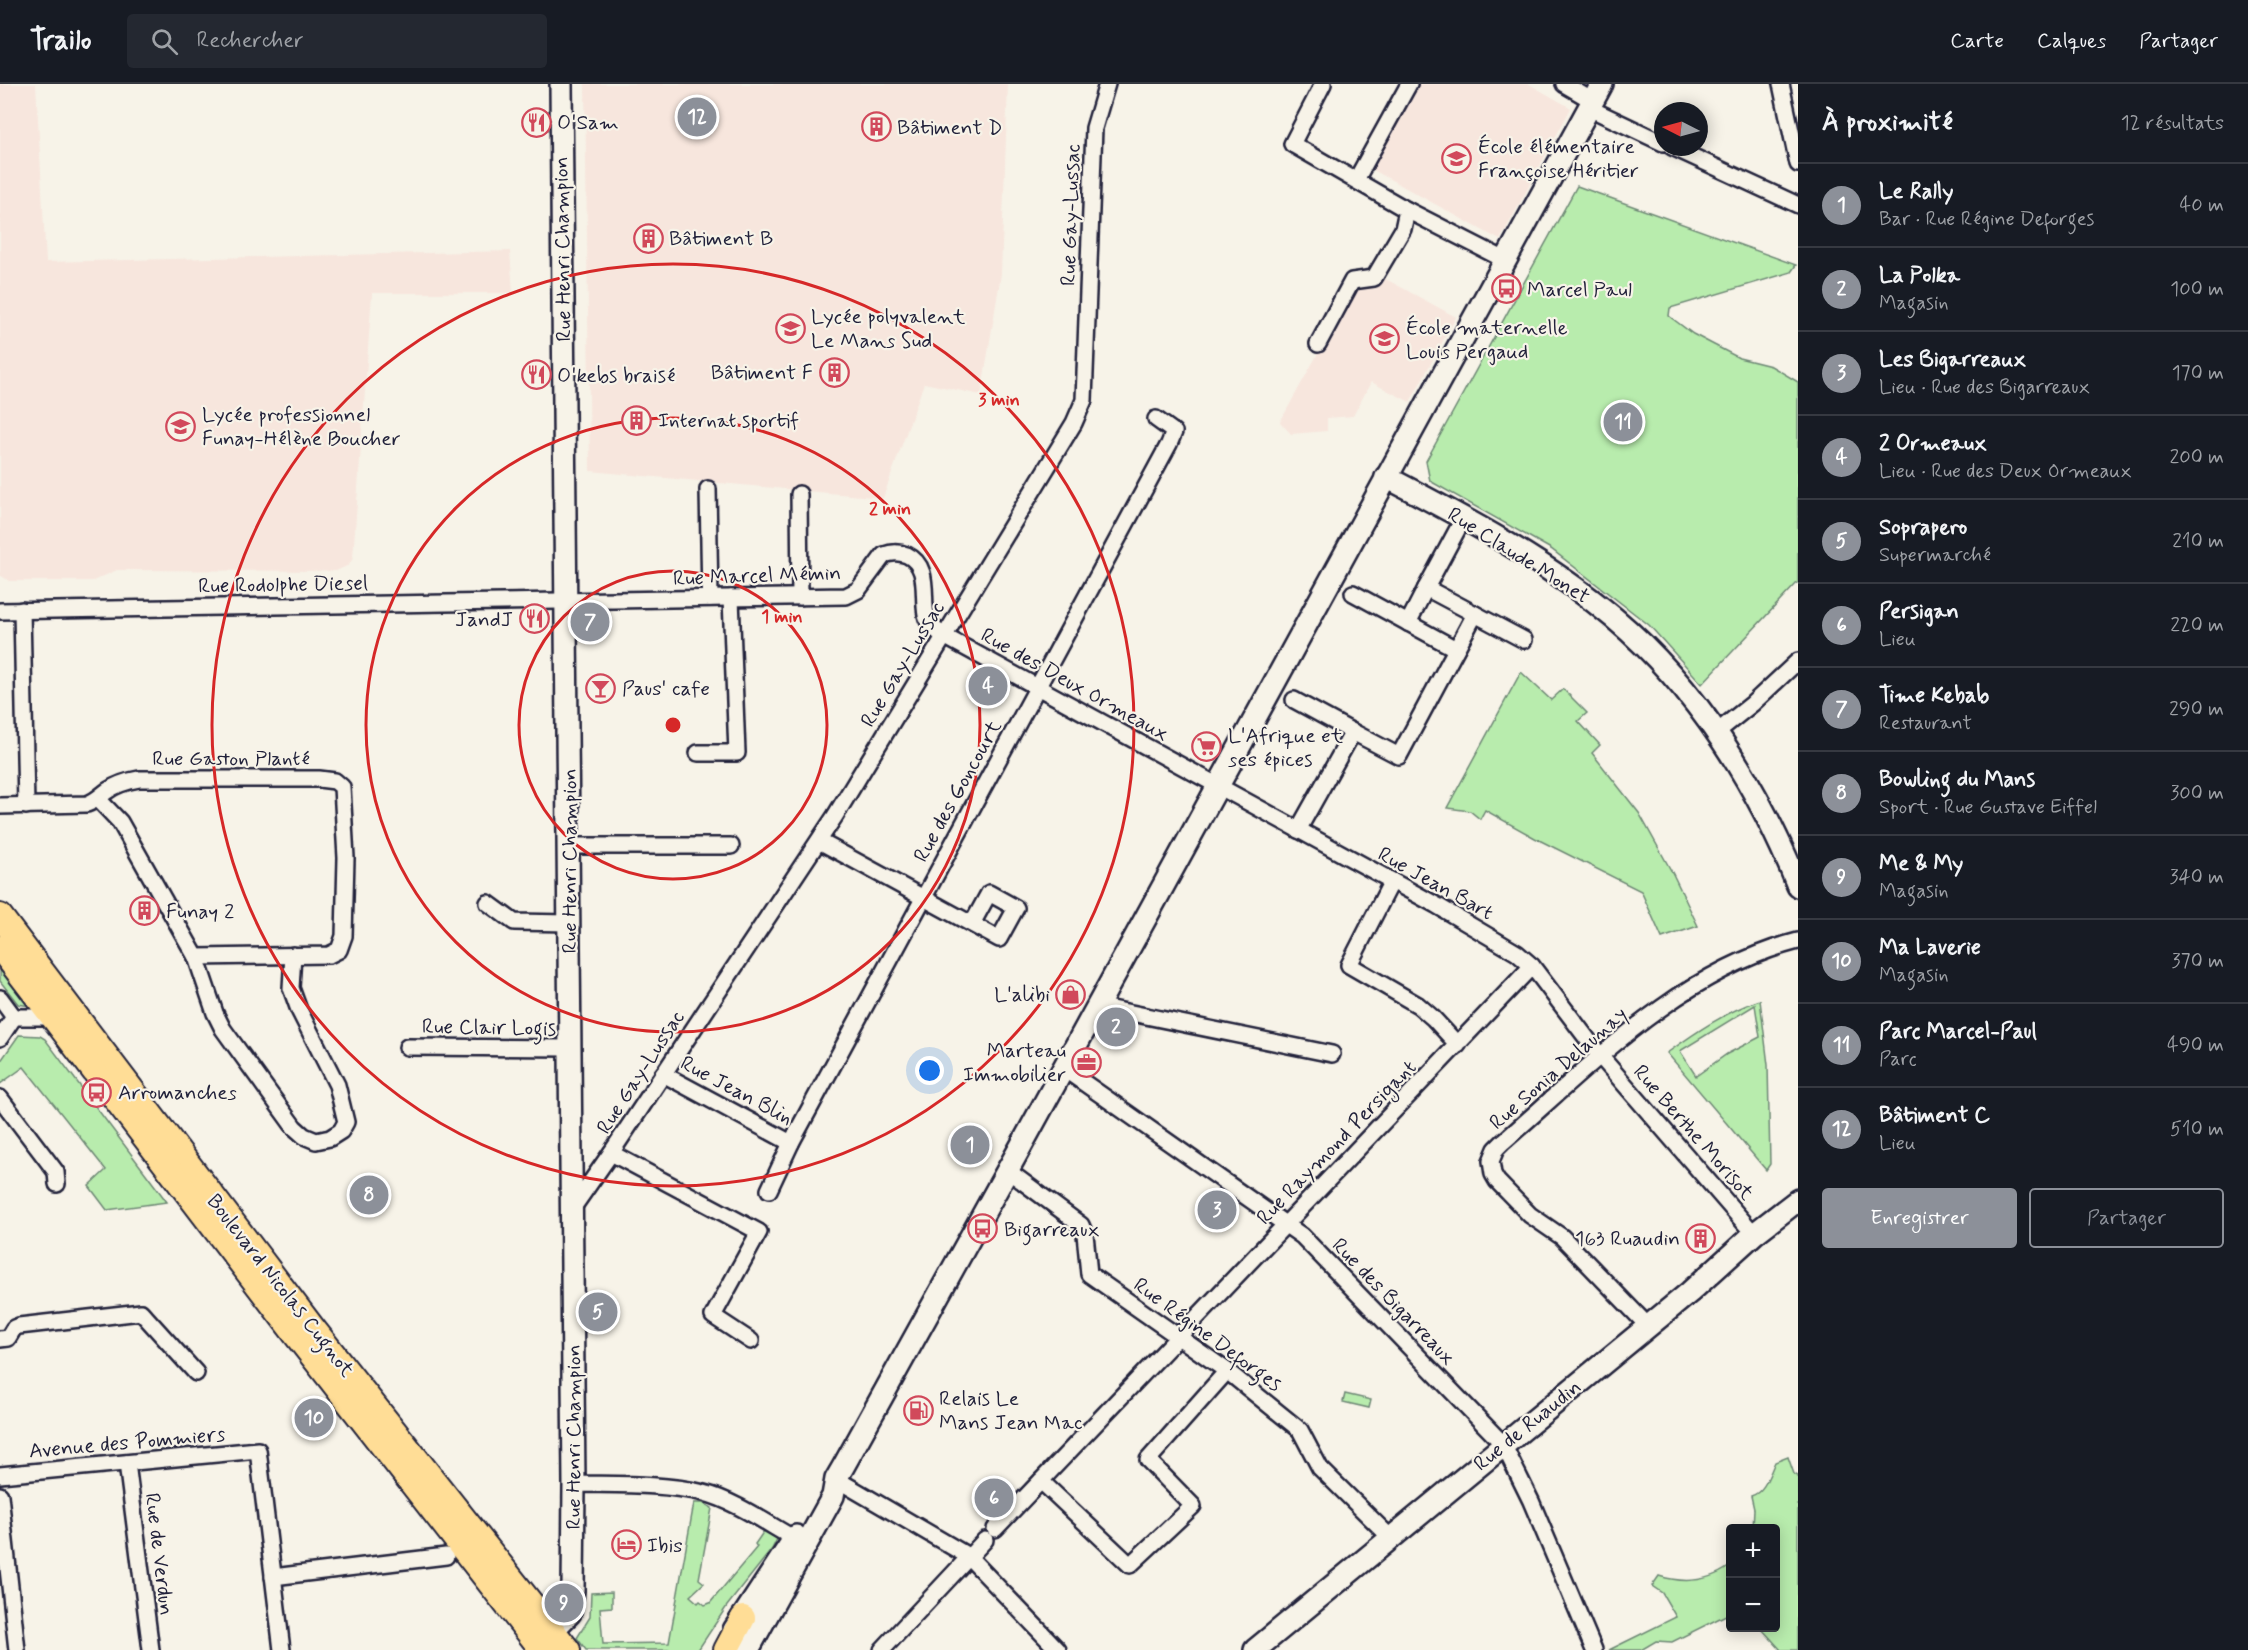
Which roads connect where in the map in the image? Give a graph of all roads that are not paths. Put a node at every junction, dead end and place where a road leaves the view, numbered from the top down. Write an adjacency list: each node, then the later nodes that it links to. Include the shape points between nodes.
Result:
1 (561, 84): 26 (street, Rue Henri Champion)
2 (1107, 84): 31 (street, Rue Gay-Lussac, via 1094,128 1084,400 1074,423)
3 (1323, 84): 11 (street, via 1292,144)
4 (1409, 84): 11 (street)
5 (1564, 84): 7 (street)
6 (1781, 84): 10 (street)
7 (1595, 98): 8 (street); 14 (street)
8 (1654, 137)
9 (1692, 156): 12 (street)
10 (1798, 164)
11 (1356, 180): 13 (street)
12 (1798, 205)
13 (1407, 210): 14 (street); 15 (street, via 1403,229 1374,278 1352,281)
14 (1505, 260): 17 (street)
15 (1318, 344)
16 (1156, 419): 35 (street, Rue des Goncourt, via 1174,432 1169,444)
17 (1386, 477): 20 (street, Rue Claude Monet); 40 (street)
18 (708, 489): 24 (street)
19 (799, 494): 23 (street)
20 (1463, 519): 21 (street); 38 (street, Rue Claude Monet, via 1535,560 1617,620 1670,673)
21 (1426, 588): 29 (street); 30 (street)
22 (1353, 593): 30 (street)
23 (800, 597): 25 (street, Rue Marcel Mémin); 31 (street, Rue Marcel Mémin, via 846,596 858,590 884,555 896,552 920,566 926,616)
24 (710, 598): 25 (street, Rue Marcel Mémin); 26 (street, Rue Marcel Mémin)
25 (731, 598): 39 (street, via 737,753)
26 (567, 600): 27 (street, Rue Rodolphe Diesel); 46 (street, Rue Henri Champion)
27 (22, 610): 28 (street, Rue Rodolphe Diesel); 43 (street)
28 (0, 611)
29 (1475, 614): 32 (street); 33 (street)
30 (1408, 623): 33 (street)
31 (944, 636): 35 (street, Rue des Deux Ormeaux); 45 (street, Rue Gay-Lussac)
32 (1524, 640)
33 (1456, 649): 37 (street, via 1399,756)
34 (1798, 661): 38 (street)
35 (1038, 687): 40 (street, Rue des Deux Ormeaux); 50 (street, Rue des Goncourt)
36 (1294, 700): 37 (street)
37 (1353, 732): 44 (street)
38 (1717, 732): 49 (street, Rue Claude Monet, via 1772,826)
39 (698, 753)
40 (1217, 786): 44 (street, Rue Jean Bart); 61 (street)
41 (99, 800): 43 (street, Rue Gaston Planté, via 87,804); 57 (street, Rue Gaston Planté, via 123,782 139,779 319,779 342,786 346,858 344,936 339,950 329,955); 58 (street, via 120,822)
42 (0, 806): 43 (street, Rue Gaston Planté)
43 (26, 806)
44 (1298, 830): 48 (street, Rue Jean Bart)
45 (819, 842): 50 (street); 71 (street, Rue Gay-Lussac)
46 (568, 846): 47 (street); 53 (street, Rue Henri Champion)
47 (731, 846)
48 (1392, 881): 59 (street, Rue Jean Bart, via 1517,953); 65 (street, via 1349,965 1418,1005)
49 (1798, 886)
50 (923, 898): 54 (street); 73 (street, Rue des Goncourt)
51 (488, 903): 53 (street, via 514,922)
52 (0, 916): 102 (main road, Boulevard Nicolas Cugnot)
53 (569, 923): 67 (street, Rue Henri Champion)
54 (972, 924)
55 (1798, 941): 69 (street, Rue Sonia Delaunay, via 1766,951 1687,991)
56 (0, 948): 63 (main road, Boulevard Nicolas Cugnot)
57 (293, 955): 58 (street, Rue Gaston Planté); 58 (street, via 291,988 338,1085 345,1111 346,1122 341,1131 316,1141 294,1127 223,1029)
58 (196, 957)
59 (1532, 966): 65 (street, Rue Raymond Persigant); 69 (street, Rue Jean Bart)
60 (0, 998): 62 (street)
61 (1097, 1006): 68 (street); 70 (street)
62 (14, 1017): 63 (street); 64 (street)
63 (52, 1017): 102 (main road, Boulevard Nicolas Cugnot, via 299,1340)
64 (0, 1038)
65 (1458, 1045): 80 (street, Rue Raymond Persigant)
66 (407, 1047): 67 (street, Rue Clair Logis)
67 (570, 1048): 79 (street, Rue Henri Champion)
68 (1332, 1054)
69 (1601, 1057): 81 (street, Rue Berthe Morisot); 82 (street, Rue Sonia Delaunay, via 1503,1142 1493,1155 1491,1168 1510,1196 1562,1237)
70 (1063, 1068): 75 (street); 80 (street, Rue des Bigarreaux)
71 (663, 1074): 73 (street, Rue Jean Blin); 74 (street, Rue Gay-Lussac)
72 (0, 1098): 76 (street, via 56,1172)
73 (791, 1143): 77 (street, Rue des Goncourt)
74 (611, 1154): 79 (street, Rue Gay-Lussac); 85 (street, via 759,1232 712,1316)
75 (1007, 1170): 83 (street, Rue Régine Deforges, via 1081,1225 1089,1274); 91 (street)
76 (57, 1184)
77 (769, 1190)
78 (1798, 1200): 81 (street, Rue de Ruaudin)
79 (572, 1209): 93 (street, Rue Henri Champion)
80 (1288, 1224): 83 (street, Rue Raymond Persigant); 88 (street, Rue des Bigarreaux)
81 (1754, 1234): 82 (street, Rue de Ruaudin)
82 (1647, 1325): 88 (street, Rue de Ruaudin)
83 (1179, 1337): 86 (street, Rue Régine Deforges); 92 (street, Rue Raymond Persigant)
84 (0, 1339): 87 (street, via 8,1338 19,1326 141,1312)
85 (751, 1341)
86 (1227, 1371): 92 (street, via 1148,1460 1193,1506 1130,1565); 95 (street, Rue Régine Deforges, via 1300,1430 1320,1468)
87 (196, 1374)
88 (1503, 1444): 95 (street, Rue de Ruaudin); 113 (street, Rue des Bigarreaux)
89 (127, 1462): 90 (street, Avenue des Pommiers); 99 (street, Avenue des Pommiers, via 258,1450); 104 (street, Rue de Verdun)
90 (0, 1475)
91 (836, 1479): 96 (street, via 822,1493); 98 (street); 109 (street, via 833,1496)
92 (1041, 1481): 98 (street, Rue Raymond Persigant)
93 (574, 1484): 96 (street, via 668,1487 706,1493); 102 (street, Rue Henri Champion, via 570,1613)
94 (0, 1496): 101 (street)
95 (1391, 1538): 112 (street, Rue de Ruaudin)
96 (795, 1539): 100 (street)
97 (446, 1556): 99 (street)
98 (968, 1556): 110 (street, Rue Raymond Persigant); 111 (street)
99 (273, 1577): 105 (street)
100 (743, 1618): 107 (street); 108 (main road)
101 (7, 1626): 103 (street)
102 (547, 1640): 106 (main road, Boulevard Nicolas Cugnot)
103 (18, 1650)
104 (150, 1650)
105 (282, 1650)
106 (568, 1650)
107 (721, 1650)
108 (726, 1650)
109 (748, 1650)
110 (882, 1650)
111 (1058, 1650)
112 (1255, 1650)
113 (1594, 1650)

